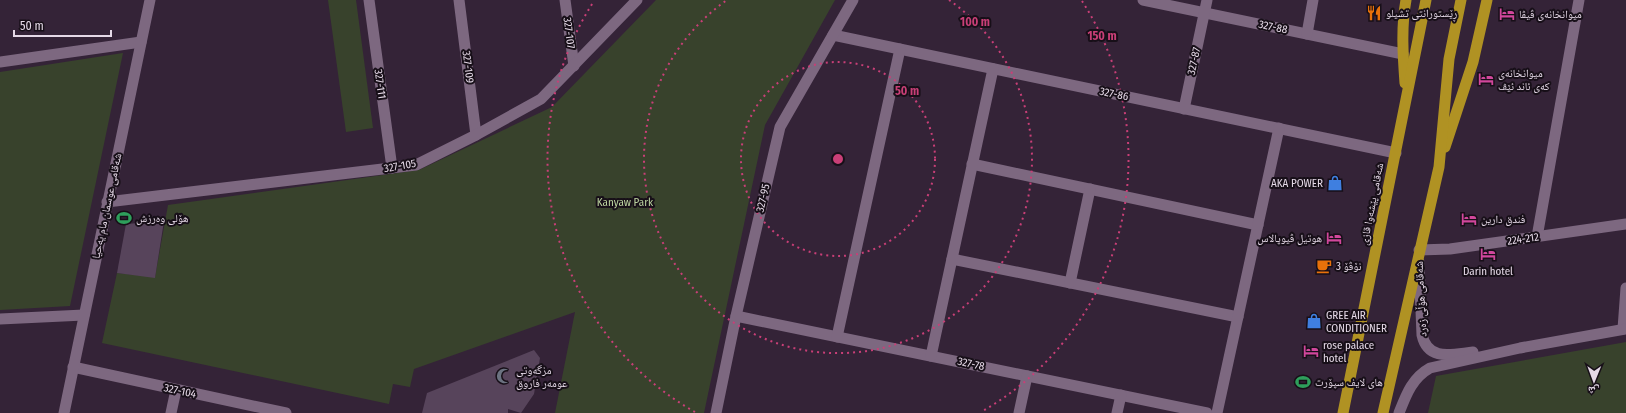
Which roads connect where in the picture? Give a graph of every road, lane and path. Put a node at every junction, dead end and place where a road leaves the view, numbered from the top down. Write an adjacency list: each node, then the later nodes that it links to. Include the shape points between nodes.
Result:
1 (150, 0): 18 (street, شەقامی عوسمان مام یەحیا)
2 (369, 0): 31 (street, 327-111)
3 (459, 0): 27 (street, 327-109)
4 (565, 0): 22 (street, 327-107)
5 (637, 0): 22 (street, 327-105)
6 (853, 0): 17 (street, 327-95)
7 (1143, 0): 15 (street, 327-88)
8 (1207, 0): 15 (street, 327-87)
9 (1313, 0): 16 (street)
10 (1406, 0): 20 (highway)
11 (1426, 0): 24 (highway, شەقامی پێشەوا قازی)
12 (1460, 0): 30 (highway, via 1449,58)
13 (1487, 0): 30 (highway, via 1473,62)
14 (1579, 0): 36 (street)
15 (1204, 13): 16 (street, 327-88); 25 (street, 327-87)
16 (1307, 34): 20 (street, 327-88)
17 (833, 35): 19 (street, 327-86); 42 (street, 327-95, via 780,127)
18 (141, 42): 21 (street); 33 (street, شەقامی عوسمان مام یەحیا)
19 (900, 49): 23 (street, 327-86); 46 (street)
20 (1403, 54): 24 (highway)
21 (0, 62)
22 (574, 66): 27 (street, 327-105, via 541,99)
23 (993, 69): 25 (street, 327-86); 29 (street)
24 (1406, 99): 28 (highway, شەقامی پێشەوا قازی)
25 (1184, 109): 26 (street, 327-86)
26 (1279, 128): 28 (street, 327-86); 35 (street)
27 (476, 135): 31 (street, 327-105, via 416,165)
28 (1396, 153): 62 (highway, شەقامی پێشەوا قازی)
29 (972, 164): 32 (street); 38 (street)
30 (1439, 166): 37 (highway)
31 (392, 168): 33 (street, 327-105)
32 (1090, 189): 35 (street); 39 (street)
33 (108, 202): 41 (street, شەقامی عوسمان مام یەحیا)
34 (1626, 224): 36 (street, 224-212)
35 (1258, 225): 43 (street)
36 (1537, 237): 37 (street, 224-212, via 1450,249)
37 (1419, 250): 47 (street, شەقامی هۆڵی زەرد, via 1422,335 1432,352 1443,355); 63 (highway)
38 (952, 259): 39 (street); 48 (street)
39 (1070, 283): 43 (street)
40 (1626, 288): 45 (street)
41 (84, 315): 44 (street); 49 (street, شەقامی عوسمان مام یەحیا)
42 (736, 316): 46 (street, 327-78); 57 (street, 327-95)
43 (1238, 317): 61 (street)
44 (0, 319)
45 (1625, 329): 47 (street, شەقامی هۆڵی زەرد)
46 (838, 337): 48 (street, 327-78)
47 (1520, 348): 64 (street, شەقامی هۆڵی زەرد, via 1436,366 1424,371 1412,383)
48 (931, 356): 50 (street, 327-78)
49 (73, 367): 51 (street, 327-104); 54 (street, شەقامی عوسمان مام یەحیا)
50 (1027, 376): 52 (street, 327-78); 58 (street)
51 (176, 390): 53 (street, 327-104); 55 (street)
52 (1120, 395): 59 (street); 60 (street, 327-78)
53 (266, 411): 56 (street, 327-104)
54 (64, 413)
55 (171, 413)
56 (286, 413)
57 (716, 413)
58 (1019, 413)
59 (1117, 413)
60 (1207, 413)
61 (1217, 413)
62 (1343, 413)
63 (1383, 413)
64 (1399, 413)

